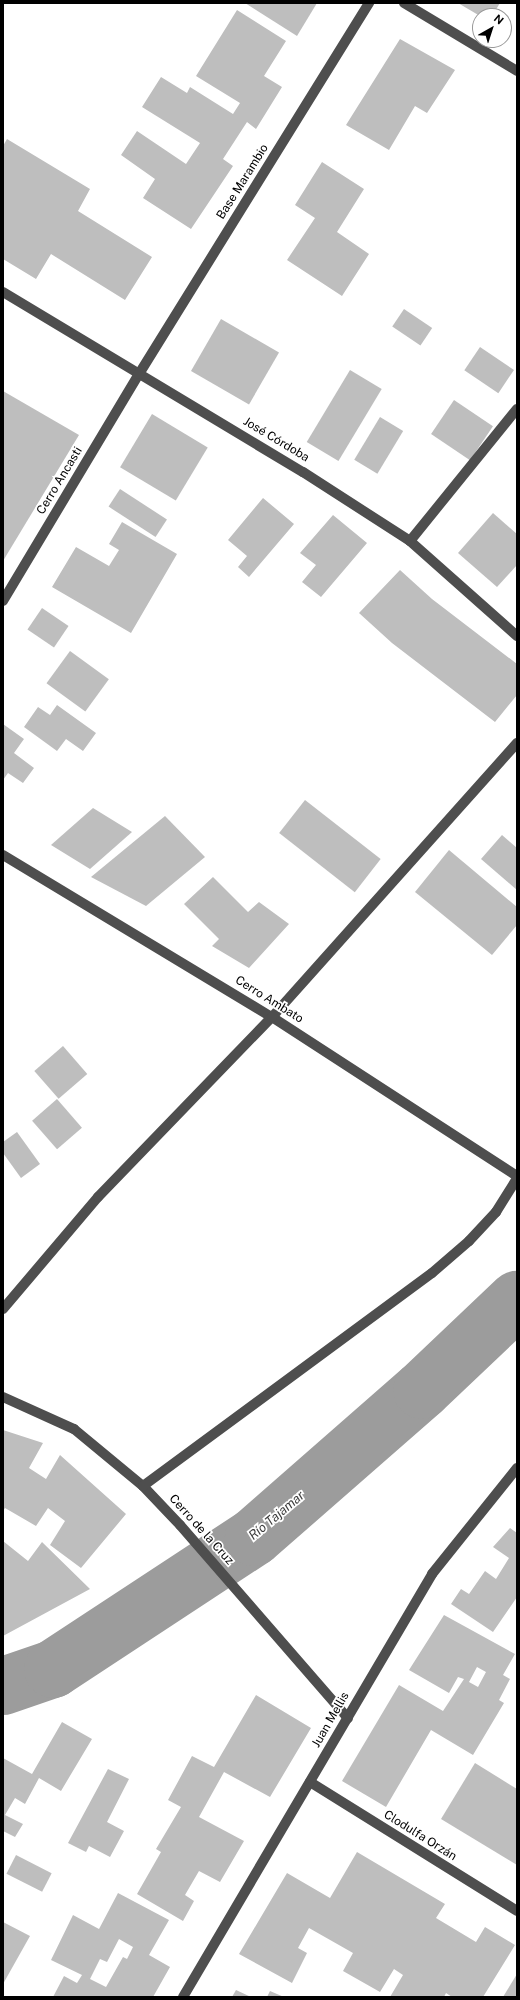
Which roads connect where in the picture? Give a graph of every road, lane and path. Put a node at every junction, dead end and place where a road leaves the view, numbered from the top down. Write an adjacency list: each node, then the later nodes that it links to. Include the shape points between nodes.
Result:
1 (369, 3): 5 (street, Base Marambio)
2 (404, 3): 3 (street)
3 (517, 71)
4 (3, 292): 5 (street, José Córdoba)
5 (139, 374): 7 (street, José Córdoba, via 303,472); 8 (street, Cerro Ancasti)
6 (517, 409): 7 (street)
7 (410, 541): 9 (street, José Córdoba)
8 (3, 601)
9 (517, 636)
10 (517, 743): 12 (street)
11 (3, 855): 12 (street, Cerro Ambato)
12 (272, 1016): 13 (street, Cerro Ambato); 14 (street, via 98,1197)
13 (517, 1177): 17 (street, via 496,1212 469,1242 432,1273)
14 (3, 1309)
15 (3, 1397): 17 (street, Cerro de la Cruz, via 74,1428)
16 (517, 1468): 18 (street, Juan Mellis, via 432,1574)
17 (143, 1486): 18 (street, Cerro de la Cruz)
18 (348, 1718): 19 (street, Juan Mellis)
19 (310, 1782): 20 (street, Clodulfa Orzán); 21 (street, Juan Mellis)
20 (517, 1911)
21 (183, 1997)

